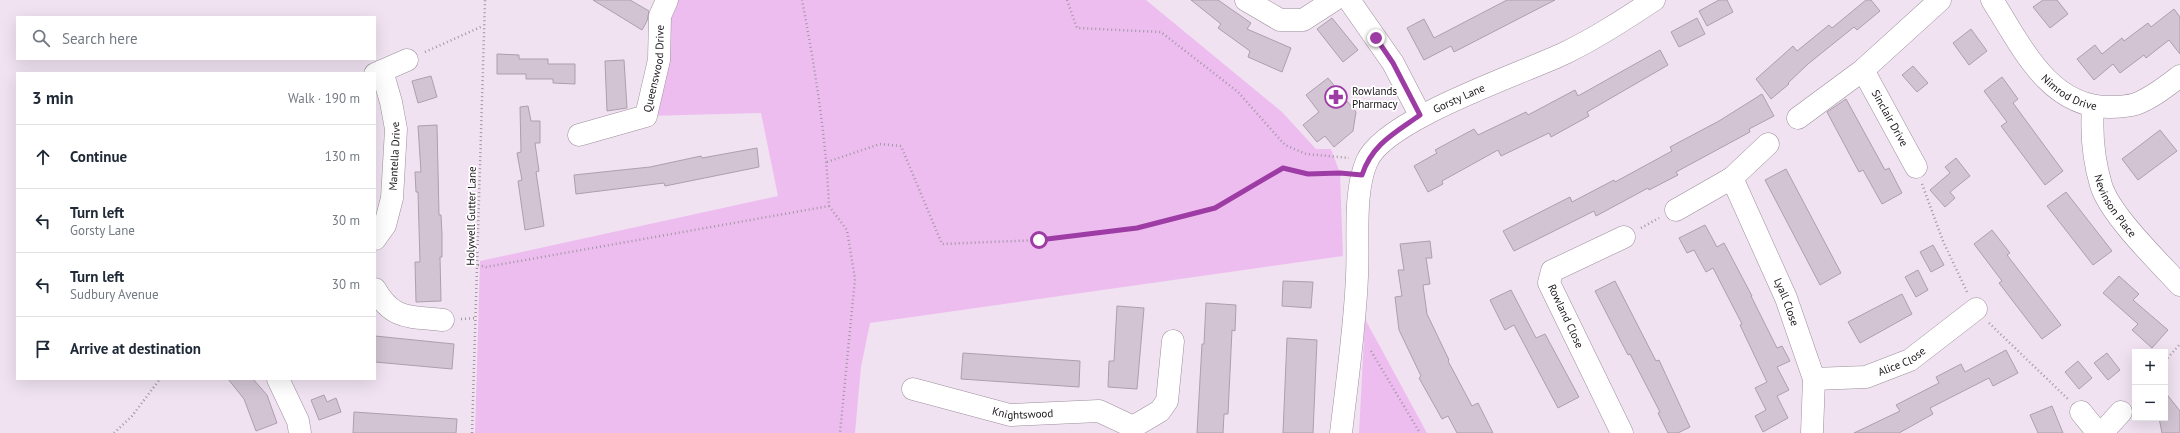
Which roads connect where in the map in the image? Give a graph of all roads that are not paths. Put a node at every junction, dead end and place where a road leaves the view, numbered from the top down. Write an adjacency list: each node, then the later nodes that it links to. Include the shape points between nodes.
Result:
1 (666, 0): 15 (street, Queenswood Drive, via 660,16 659,60 646,116)
2 (1246, 0): 3 (street, via 1280,20 1303,20)
3 (1334, 0)
4 (1348, 0): 13 (street, via 1393,63)
5 (1654, 0): 13 (street, Gorsty Lane, via 1565,53)
6 (1940, 0): 9 (street)
7 (1992, 0): 12 (street, Nimrod Drive, via 2048,81 2064,95)
8 (407, 60): 10 (street, Mantella Drive)
9 (1863, 70): 14 (street); 17 (street, Sinclair Drive)
10 (379, 73): 21 (street, Mantella Drive, via 391,102 396,129 392,198 385,225)
11 (2180, 76): 12 (street, Nimrod Drive, via 2136,104)
12 (2093, 107): 22 (street, Nevinson Place, via 2091,141 2101,187 2119,216)
13 (1420, 115): 34 (street, Gorsty Lane, via 1372,152 1359,192 1354,323)
14 (1798, 118)
15 (579, 136)
16 (1768, 144): 18 (street)
17 (1916, 167)
18 (1732, 178): 19 (street); 27 (street, Lyall Close, via 1786,298)
19 (1676, 210)
20 (1624, 237): 35 (street, Rowland Close, via 1552,271 1549,283)
21 (376, 238)
22 (2180, 285)
23 (377, 298): 25 (street, via 399,315)
24 (1976, 309): 27 (street, Alice Close, via 1910,360 1866,377)
25 (443, 320)
26 (1173, 340): 32 (street, Knightswood, via 1166,401 1160,411)
27 (1814, 379): 36 (street, Lyall Close)
28 (278, 380): 33 (street, via 298,421)
29 (913, 389): 32 (street, Knightswood, via 1010,415 1099,411)
30 (2081, 412): 37 (street)
31 (2122, 412): 38 (street)
32 (1132, 430)
33 (300, 433)
34 (1341, 433)
35 (1622, 433)
36 (1812, 433)
37 (2098, 433)
38 (2102, 433)

